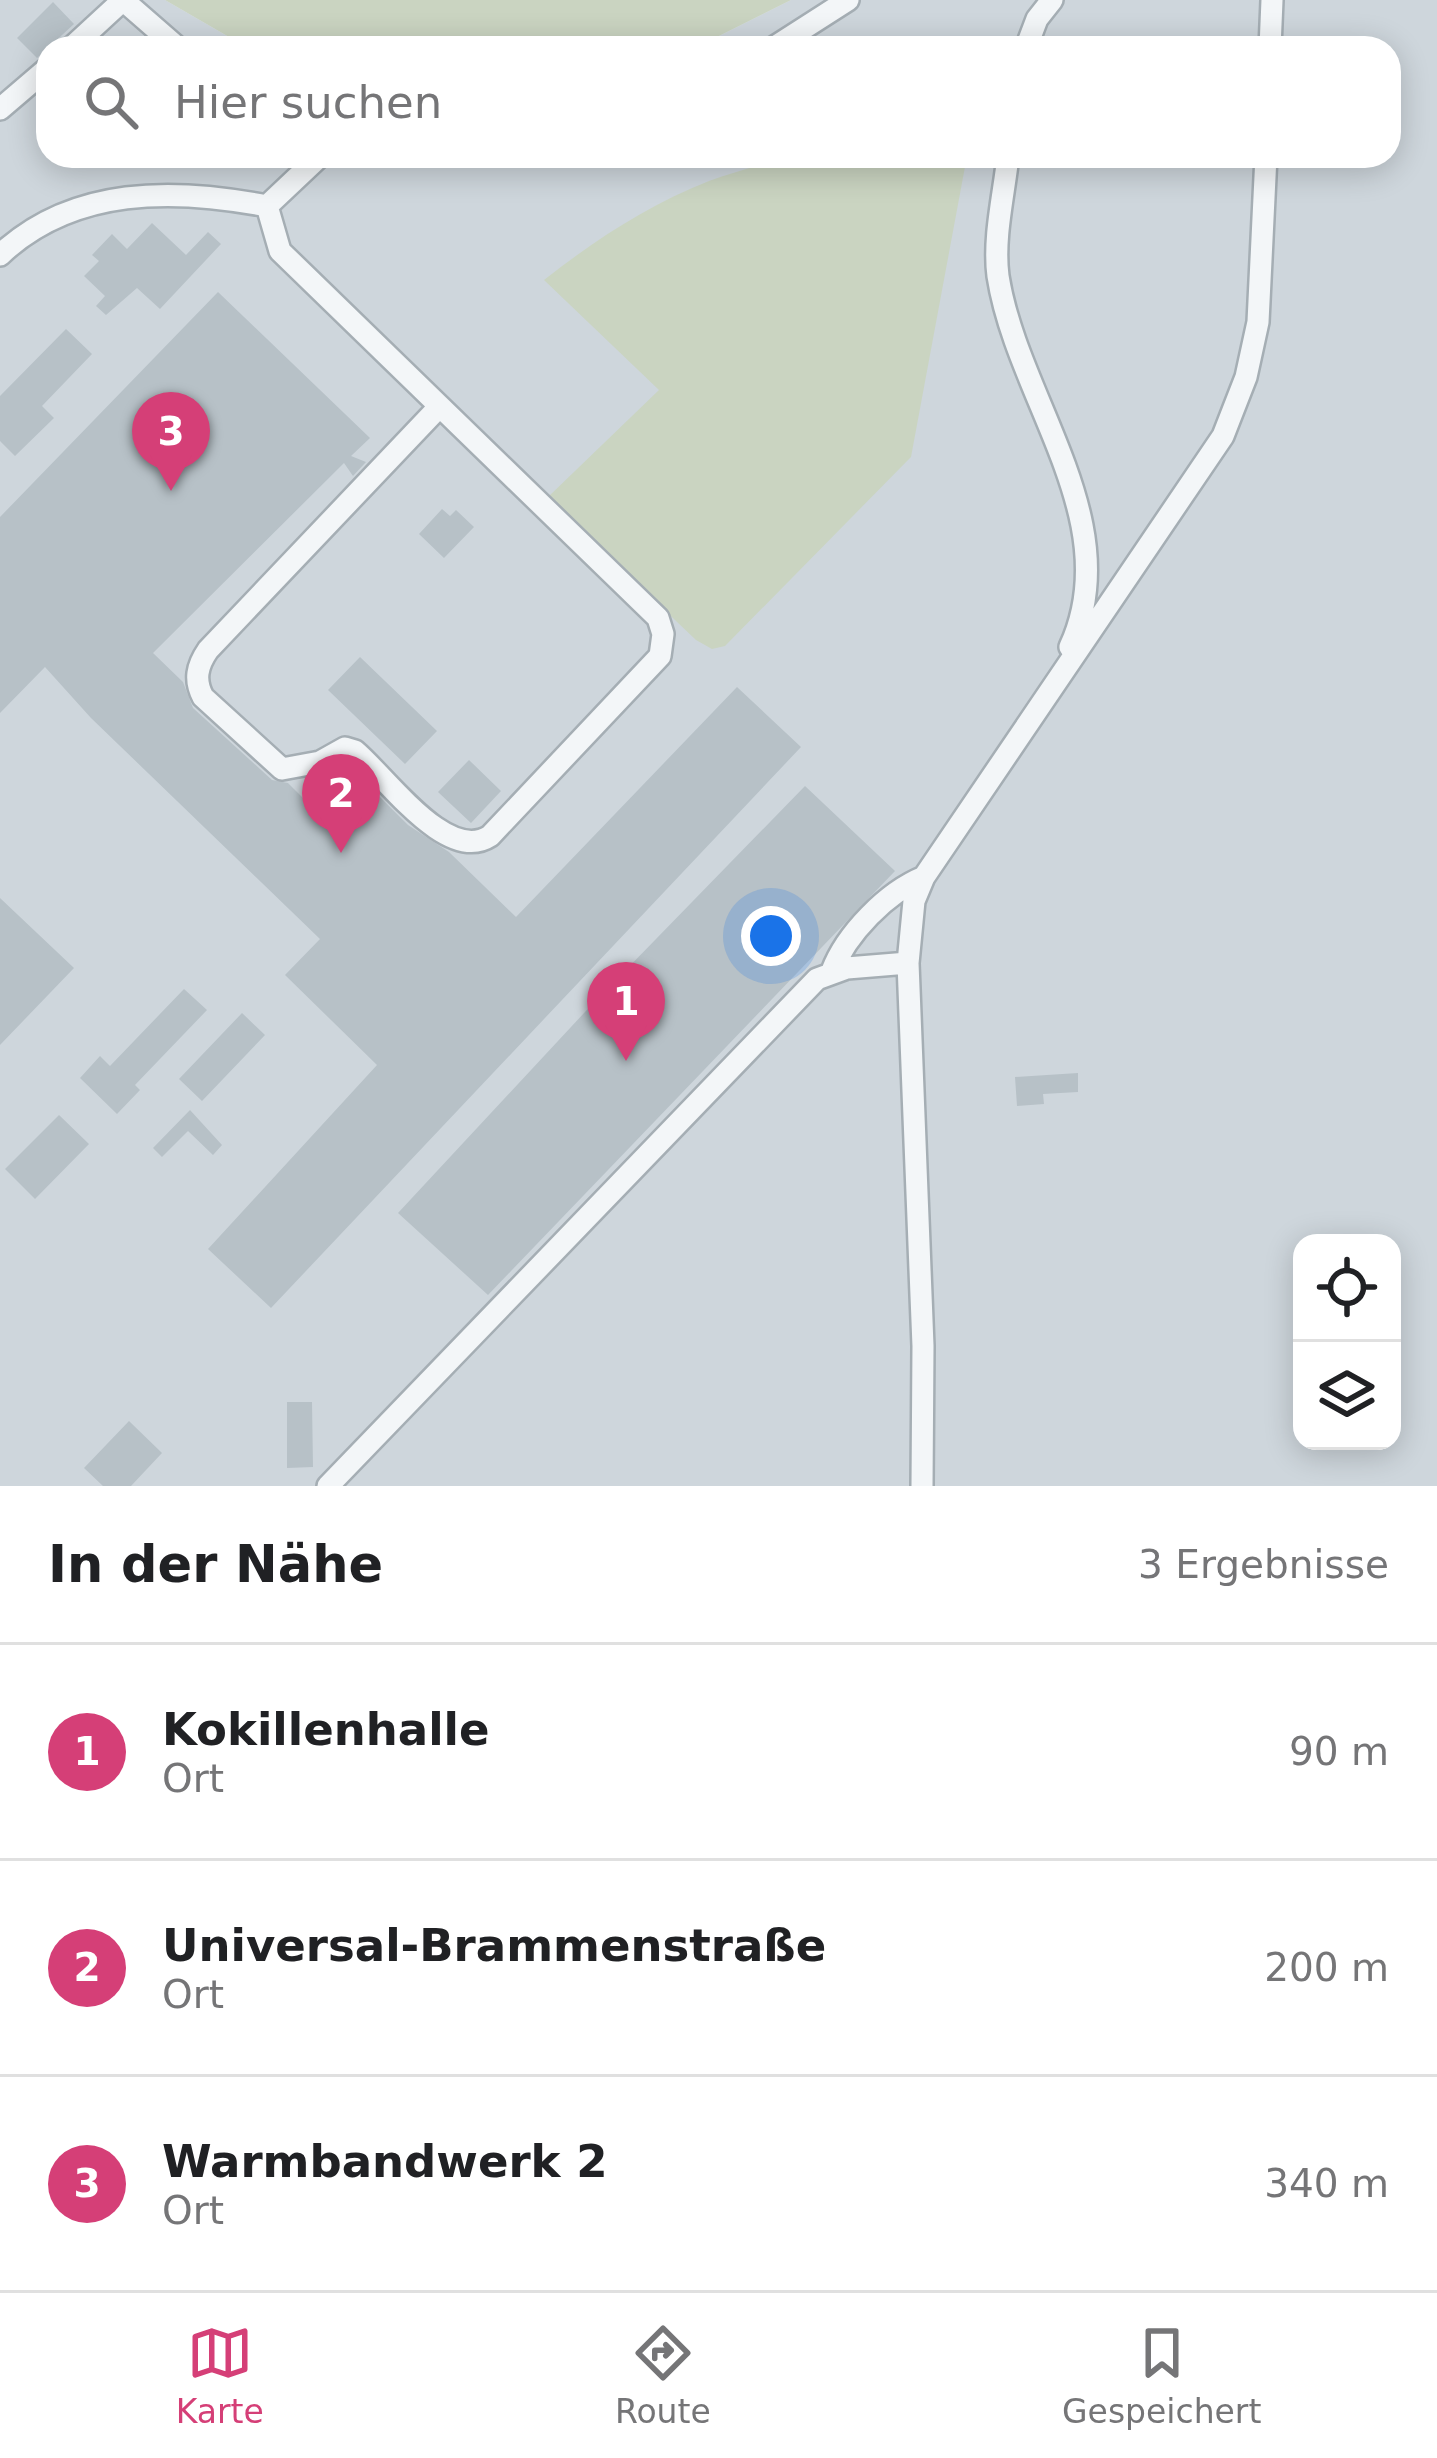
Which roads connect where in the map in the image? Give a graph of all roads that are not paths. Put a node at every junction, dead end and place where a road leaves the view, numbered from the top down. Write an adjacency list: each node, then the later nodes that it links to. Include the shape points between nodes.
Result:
1 (848, 0): 6 (lane)
2 (1052, 0): 7 (lane)
3 (1272, 0): 8 (lane)
4 (84, 36): 5 (lane, via 123,0)
5 (164, 36)
6 (792, 36)
7 (1031, 36)
8 (1270, 36)
9 (36, 78): 10 (lane)
10 (0, 109)
11 (307, 168): 14 (lane)
12 (1008, 168): 17 (lane, via 999,279 1082,518 1089,564 1080,626)
13 (1265, 168): 17 (lane, via 1258,322 1223,436)
14 (267, 206): 15 (lane, via 205,194 107,200 36,227); 16 (lane, via 280,250)
15 (0, 255)
16 (439, 407): 16 (lane, via 650,607 663,634 660,656 490,836 469,844 445,837 355,751 297,769 274,765 197,687 208,650)
17 (1046, 700): 18 (lane)
18 (924, 877): 19 (lane); 20 (lane, via 840,949)
19 (908, 963): 20 (lane); 22 (lane)
20 (832, 971): 21 (lane)
21 (328, 1486)
22 (922, 1486)

